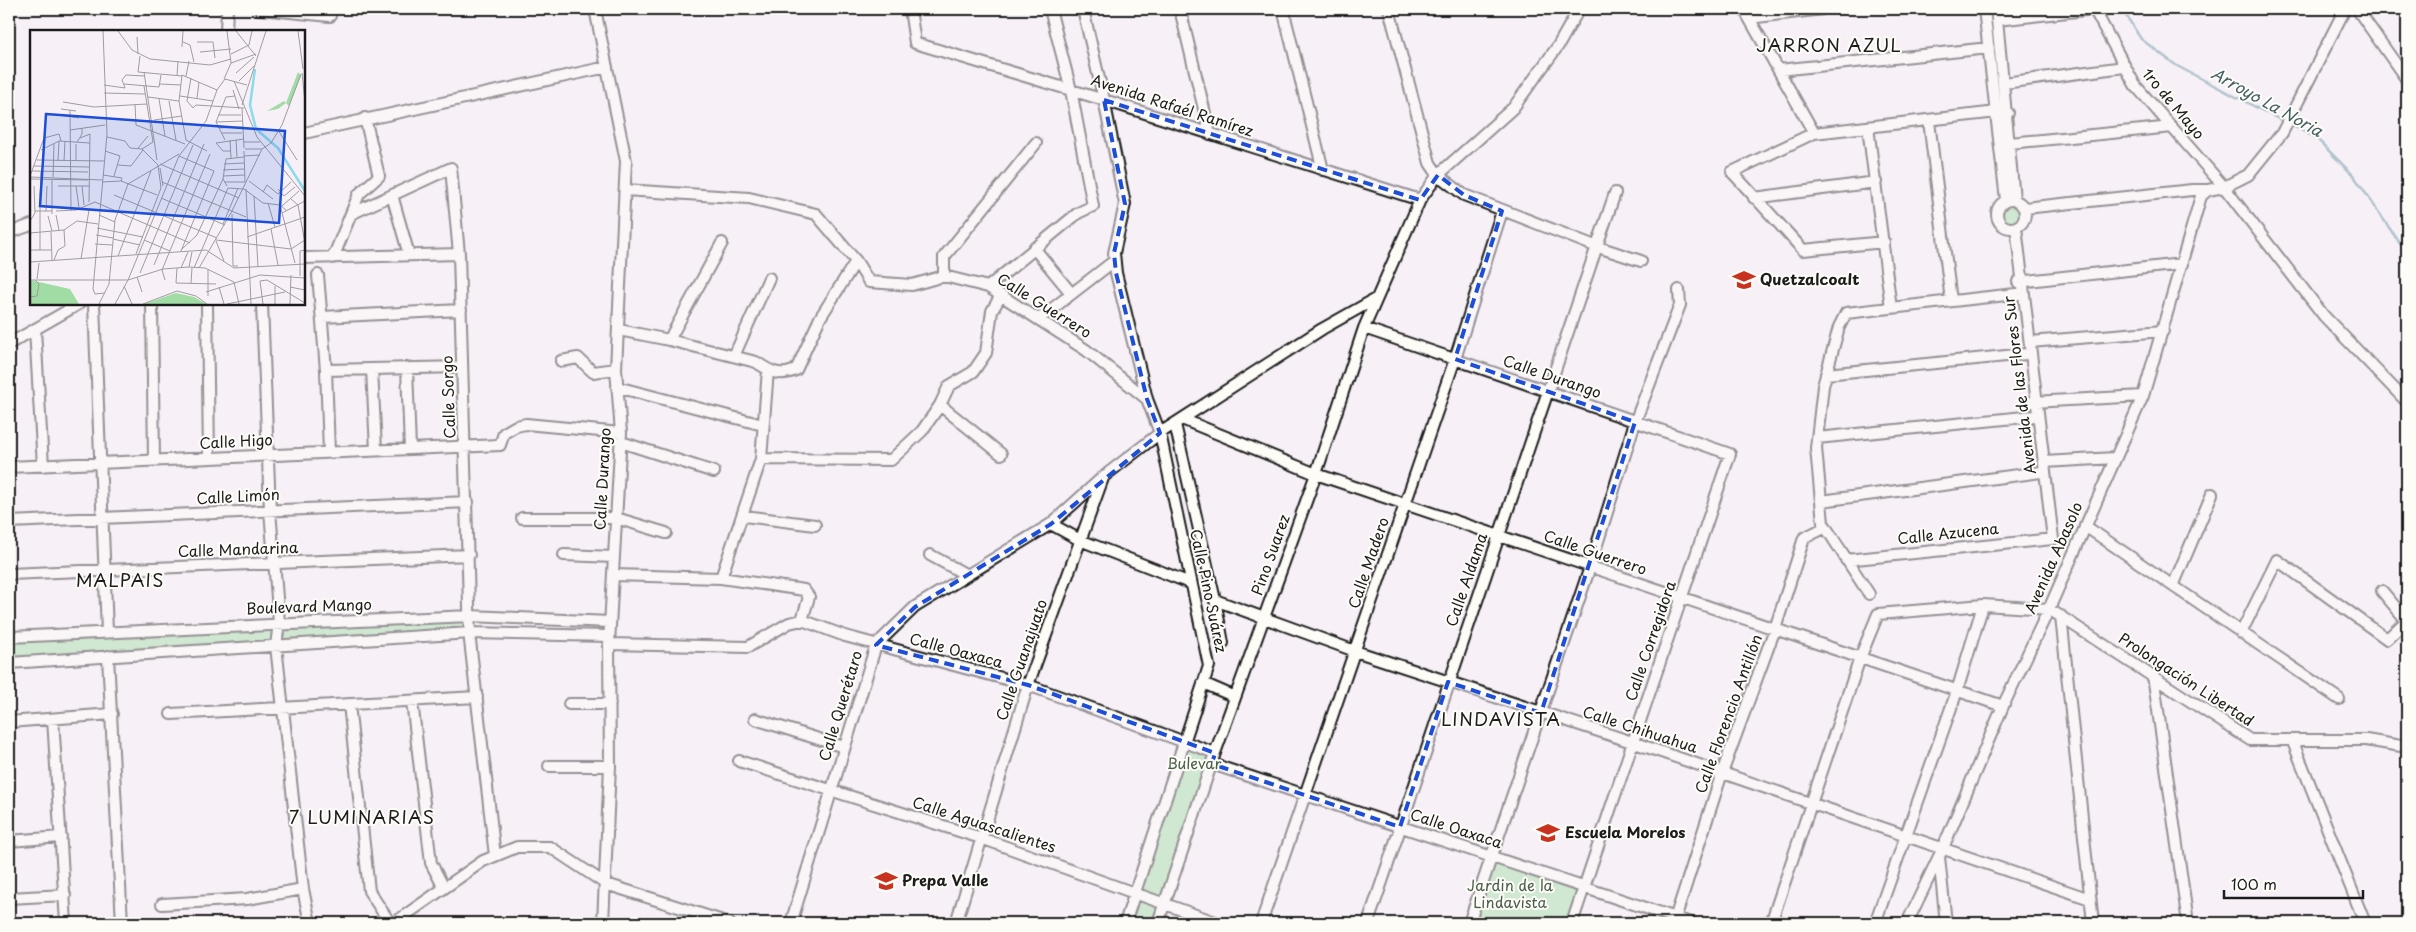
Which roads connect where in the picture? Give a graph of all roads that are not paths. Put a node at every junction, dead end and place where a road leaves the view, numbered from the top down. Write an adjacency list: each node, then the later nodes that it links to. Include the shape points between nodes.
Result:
1 (227, 9): 20 (street)
2 (260, 9): 18 (street)
3 (595, 9): 22 (street, Calle Durango)
4 (910, 9): 27 (street, Avenida Rafaél Ramírez, via 914,43)
5 (1050, 9): 27 (street)
6 (1083, 9): 28 (street)
7 (1180, 9): 36 (street)
8 (1283, 9): 39 (street)
9 (1389, 9): 40 (street, via 1430,163)
10 (1579, 9): 40 (street, Pino Suarez, via 1558,46 1513,108)
11 (1823, 9): 17 (street)
12 (1984, 9): 21 (street)
13 (1996, 9): 19 (street)
14 (2094, 9): 19 (street); 23 (street, 1ro de Mayo)
15 (2345, 9): 42 (street, via 2282,133 2248,175)
16 (2357, 9): 25 (street)
17 (1746, 13): 24 (street)
18 (330, 16)
19 (1997, 20): 26 (street)
20 (226, 30)
21 (1989, 48): 24 (street); 29 (street)
22 (607, 67): 30 (street); 43 (street, Calle Durango, via 626,161)
23 (2124, 67): 26 (street); 33 (street, 1ro de Mayo, via 2135,86)
24 (1779, 70): 35 (street)
25 (2407, 80)
26 (2004, 82): 29 (street)
27 (1071, 90): 28 (street, Avenida Rafaél Ramírez); 59 (street, via 1093,206 1078,213)
28 (1104, 100): 36 (street, Avenida Rafaél Ramírez); 64 (street, via 1124,204)
29 (2002, 113): 31 (street); 38 (street); 49 (street)
30 (365, 118): 34 (street); 52 (street, via 379,176 359,194)
31 (1930, 121): 32 (street); 78 (street)
32 (1868, 127): 35 (street); 41 (street)
33 (2172, 127): 38 (street); 42 (street, 1ro de Mayo)
34 (305, 132)
35 (1814, 133): 47 (street, via 1732,172)
36 (1210, 134): 39 (street, Avenida Rafaél Ramírez)
37 (1036, 143): 69 (street, via 944,257)
38 (2010, 143): 49 (street)
39 (1324, 170): 48 (street, Avenida Rafaél Ramírez)
40 (1438, 175): 48 (street, Pino Suarez); 50 (street, via 1464,195)
41 (1876, 182): 47 (street); 56 (street)
42 (2224, 187): 45 (street); 111 (street, 1ro de Mayo, via 2324,316)
43 (625, 190): 66 (street, Calle Guerrero, via 749,198 816,214); 90 (street, Calle Durango)
44 (1615, 193): 58 (street, Calle Aldama)
45 (2205, 193): 51 (street); 67 (street, Avenida Abasolo)
46 (392, 195): 52 (street); 60 (street, Calle Sorgo, via 450,168); 61 (street)
47 (1754, 198): 56 (street, via 1803,250)
48 (1420, 200): 77 (street, Pino Suarez)
49 (2010, 200): 51 (street); 54 (street, via 1998,208 1997,217 2002,225)
50 (1502, 211): 58 (street); 97 (street, Calle Madero)
51 (2026, 211): 54 (street, via 2023,222)
52 (351, 214): 63 (street)
53 (30, 225): 55 (street)
54 (2014, 227): 71 (street, Avenida de las Flores Sur)
55 (9, 233)
56 (1884, 242): 84 (street)
57 (722, 243): 92 (street)
58 (1595, 246): 65 (street); 107 (street, Calle Aldama)
59 (1034, 248): 72 (street); 74 (street)
60 (459, 254): 61 (street); 85 (street, Calle Sorgo)
61 (409, 255): 63 (street)
62 (305, 258): 63 (street)
63 (333, 258)
64 (1114, 260): 74 (street); 109 (street)
65 (1642, 261)
66 (856, 262): 69 (street, Calle Guerrero, via 869,282 912,285); 104 (street, via 820,318 796,370 784,375)
67 (2182, 264): 71 (street); 91 (street, Avenida Abasolo)
68 (318, 275): 86 (street)
69 (944, 276): 72 (street, Calle Guerrero)
70 (769, 278): 96 (street)
71 (2020, 282): 75 (street, Avenida de las Flores Sur)
72 (988, 287): 76 (street, Calle Guerrero)
73 (1678, 290): 115 (street, via 1680,305)
74 (1071, 293): 87 (street)
75 (2022, 293): 78 (street); 93 (street, Avenida de las Flores Sur); 95 (street, Avenida de las Flores Sur)
76 (1001, 295): 87 (street, Calle Guerrero); 112 (street, via 992,311 986,353 973,372 949,386)
77 (1377, 298): 88 (street, Pino Suarez); 114 (street, via 1322,328)
78 (1950, 301): 84 (street)
79 (78, 305): 89 (street)
80 (94, 305): 132 (street)
81 (152, 305): 130 (street)
82 (207, 305): 127 (street)
83 (262, 305): 126 (street)
84 (1891, 308): 105 (street, via 1846,313)
85 (461, 310): 86 (street); 99 (street, Calle Sorgo)
86 (322, 317): 103 (street)
87 (1039, 319): 109 (street, Calle Guerrero, via 1086,350)
88 (1364, 328): 97 (street, Calle Durango); 137 (street, Pino Suarez)
89 (35, 329): 94 (street); 133 (street)
90 (619, 330): 92 (street); 102 (street, Calle Durango)
91 (2163, 331): 93 (street); 108 (street, Avenida Abasolo)
92 (669, 340): 96 (street)
93 (2030, 342): 110 (street, Avenida de las Flores Sur)
94 (9, 344)
95 (2026, 354): 105 (street); 110 (street, Avenida de las Flores Sur)
96 (734, 356): 104 (street, via 756,362)
97 (1454, 359): 107 (street, Calle Durango); 142 (street, Calle Madero)
98 (561, 360): 102 (street, via 578,358 592,372)
99 (462, 367): 100 (street); 120 (street, Calle Sorgo)
100 (406, 368): 101 (street); 121 (street)
101 (372, 369): 103 (street); 122 (street)
102 (616, 369): 106 (street, Calle Durango)
103 (326, 370): 123 (street)
104 (768, 370): 116 (street)
105 (1826, 374): 119 (street)
106 (617, 387): 116 (street); 118 (street, Calle Durango)
107 (1546, 391): 115 (street, Calle Durango); 154 (street, Calle Aldama)
108 (2143, 396): 110 (street); 128 (street, Avenida Abasolo)
109 (1147, 399): 117 (street)
110 (2035, 402): 113 (street, Avenida de las Flores Sur); 131 (street, Avenida de las Flores Sur)
111 (2407, 402)
112 (940, 405): 124 (street); 129 (street, via 922,431 891,460)
113 (2034, 416): 119 (street); 136 (street, Avenida de las Flores Sur)
114 (1178, 421): 117 (street); 137 (street, Calle Guerrero); 174 (street)
115 (1635, 422): 125 (street, Calle Durango); 163 (street)
116 (763, 426): 129 (street)
117 (1160, 433): 138 (street); 169 (street, Calle Pino Suárez)
118 (621, 438): 120 (street, Calle Higo, via 526,424 504,433 500,445); 135 (street); 147 (street, Calle Durango)
119 (1817, 438): 140 (street)
120 (466, 446): 121 (street, Calle Higo); 141 (street, Calle Sorgo)
121 (410, 449): 122 (street, Calle Higo)
122 (376, 450): 123 (street, Calle Higo)
123 (329, 452): 126 (street, Calle Higo)
124 (1001, 454)
125 (1730, 454): 173 (street, Calle Corregidora)
126 (269, 455): 127 (street, Calle Higo); 143 (street)
127 (210, 458): 130 (street, Calle Higo)
128 (2116, 458): 131 (street); 151 (street, Avenida Abasolo)
129 (761, 459): 144 (street)
130 (154, 460): 132 (street, Calle Higo)
131 (2044, 462): 155 (street, Avenida de las Flores Sur)
132 (101, 463): 133 (street, Calle Higo); 145 (street)
133 (43, 466): 134 (street, Calle Higo)
134 (9, 467)
135 (714, 472)
136 (2040, 472): 140 (street); 155 (street, Avenida de las Flores Sur)
137 (1316, 474): 142 (street, Calle Guerrero); 178 (street, Pino Suarez)
138 (1103, 477): 149 (street, Calle Querétaro); 156 (street, Calle Guanajuato)
139 (2212, 494): 170 (street)
140 (1821, 501): 152 (street)
141 (468, 502): 143 (street, Calle Limón); 157 (street, Calle Sorgo)
142 (1405, 504): 154 (street, Calle Guerrero); 192 (street, Calle Madero)
143 (270, 510): 145 (street, Calle Limón); 162 (street)
144 (744, 516): 150 (street); 168 (street)
145 (103, 518): 148 (street, Calle Limón); 164 (street)
146 (522, 518): 147 (street)
147 (616, 518): 153 (street); 160 (street, Calle Durango)
148 (9, 522)
149 (1051, 524): 156 (street); 166 (street, Calle Querétaro)
150 (816, 525)
151 (2085, 526): 170 (street); 176 (street, Avenida Abasolo)
152 (1826, 527): 161 (street); 184 (street, Calle Florencio Antillón, via 1804,538)
153 (666, 534)
154 (1498, 536): 163 (street, Calle Guerrero); 197 (street, Calle Aldama)
155 (2051, 539): 161 (street, Calle Azucena)
156 (1080, 540): 169 (street); 199 (street, Calle Guanajuato)
157 (469, 555): 162 (street, Calle Mandarina); 183 (street, Calle Sorgo)
158 (564, 555): 160 (street)
159 (930, 555): 166 (street)
160 (614, 557): 167 (street, Calle Durango)
161 (1846, 560): 172 (street)
162 (273, 563): 164 (street, Calle Mandarina); 182 (street)
163 (1590, 567): 173 (street, Calle Guerrero); 210 (street)
164 (104, 570): 165 (street, Calle Mandarina); 185 (street)
165 (9, 574)
166 (965, 574): 190 (street, Calle Querétaro, via 915,607)
167 (613, 575): 168 (street); 181 (street, Calle Durango)
168 (721, 578): 179 (street, via 804,590 809,597)
169 (1190, 583): 198 (street, Calle Pino Suárez, via 1208,666)
170 (2173, 586): 186 (street)
171 (2382, 591): 180 (street)
172 (1869, 594)
173 (1681, 598): 184 (street, Calle Guerrero); 217 (street, Calle Corregidora)
174 (1215, 600): 178 (street, Calle Chihuahua); 189 (street)
175 (1983, 604): 176 (street); 194 (street, via 1878,614); 200 (street)
176 (2049, 608): 177 (street, Prolongación Libertad); 208 (street, Avenida Abasolo)
177 (2061, 616): 196 (street, Prolongación Libertad); 245 (street)
178 (1264, 618): 192 (street, Calle Chihuahua); 202 (street, Pino Suarez)
179 (802, 620): 188 (street, Boulevard Mango, via 789,623 748,647); 190 (street, Calle Oaxaca)
180 (2407, 621): 186 (street, via 2387,639 2277,560)
181 (610, 622): 183 (street, Boulevard Mango); 188 (street, Calle Durango)
182 (279, 623): 183 (street, Boulevard Mango); 185 (street, Boulevard Mango); 191 (street)
183 (470, 625): 188 (street, Boulevard Mango); 191 (street, Boulevard Mango); 201 (street, Calle Sorgo)
184 (1775, 629): 194 (street, Calle Guerrero); 226 (street, Calle Florencio Antillón)
185 (107, 632): 187 (street, Boulevard Mango)
186 (2241, 633): 203 (street)
187 (9, 637)
188 (609, 640): 207 (street, Calle Durango)
189 (1223, 643)
190 (876, 645): 199 (street, Calle Oaxaca); 219 (street, Calle Querétaro)
191 (276, 646): 193 (street, Boulevard Mango); 209 (street)
192 (1355, 651): 197 (street, Calle Chihuahua); 228 (street, Calle Madero)
193 (108, 656): 195 (street, Boulevard Mango); 211 (street)
194 (1860, 658): 200 (street, Calle Guerrero); 229 (street)
195 (9, 663)
196 (2152, 674): 218 (street, Prolongación Libertad, via 2250,740); 271 (street)
197 (1448, 682): 210 (street, Calle Chihuahua); 230 (street, Calle Aldama)
198 (1203, 683): 202 (street); 216 (street, Calle Pino Suárez)
199 (1028, 685): 216 (street, Calle Oaxaca); 233 (street, Calle Guanajuato)
200 (1957, 691): 208 (street, Calle Guerrero); 231 (street)
201 (476, 697): 204 (street); 236 (street, Calle Sorgo)
202 (1235, 697): 221 (street, Pino Suarez)
203 (2339, 699)
204 (412, 701): 205 (street); 240 (street, via 431,862)
205 (349, 704): 209 (street); 252 (street, via 369,891)
206 (569, 704): 207 (street)
207 (610, 704): 225 (street, Calle Durango)
208 (2002, 706): 235 (street, Avenida Abasolo)
209 (282, 708): 212 (street); 241 (street)
210 (1541, 713): 217 (street, Calle Chihuahua); 237 (street)
211 (112, 714): 213 (street); 250 (street)
212 (171, 714)
213 (53, 718): 215 (street); 232 (street)
214 (755, 719): 219 (street)
215 (9, 722)
216 (1184, 742): 221 (street, Calle Oaxaca); 242 (street, Calle Pino Suárez)
217 (1632, 742): 226 (street, Calle Chihuahua); 239 (street, Calle Corregidora)
218 (2293, 742): 220 (street, Prolongación Libertad, via 2366,740); 272 (street)
219 (844, 747): 227 (street, Calle Querétaro)
220 (2407, 748)
221 (1215, 753): 223 (street, Pino Suarez)
222 (739, 762): 227 (street, Calle Aguascalientes)
223 (1212, 764): 228 (street, Calle Oaxaca); 247 (street, Pino Suarez)
224 (549, 766): 225 (street)
225 (610, 766): 238 (street, Calle Durango)
226 (1722, 773): 229 (street, Calle Chihuahua); 248 (street, Calle Florencio Antillón)
227 (831, 792): 233 (street, Calle Aguascalientes); 256 (street, Calle Querétaro)
228 (1306, 795): 230 (street, Calle Oaxaca); 261 (street, Calle Madero)
229 (1812, 803): 231 (street, Calle Chihuahua); 266 (street)
230 (1400, 827): 237 (street, Calle Oaxaca); 262 (street, Calle Aldama)
231 (1906, 836): 235 (street, Calle Chihuahua); 267 (street)
232 (61, 837): 234 (street); 243 (street)
233 (981, 838): 242 (street, Calle Aguascalientes); 257 (street, Calle Guanajuato)
234 (9, 841)
235 (1941, 852): 245 (street, Calle Chihuahua); 268 (street, Avenida Abasolo); 269 (street)
236 (495, 856): 238 (street, via 517,847 550,847); 240 (street)
237 (1491, 856): 239 (street, Calle Oaxaca); 263 (street)
238 (606, 884): 254 (street, Calle Durango); 255 (street)
239 (1585, 887): 248 (street, Calle Oaxaca); 264 (street, Calle Corregidora)
240 (444, 888): 253 (street)
241 (303, 889): 246 (street, via 247,899); 251 (street)
242 (1135, 893): 247 (street, Calle Aguascalientes); 258 (street, Calle Pino Suárez)
243 (65, 895): 244 (street); 249 (street)
244 (9, 898)
245 (2090, 899): 270 (street)
246 (162, 904)
247 (1163, 905): 259 (street, Pino Suarez); 260 (street, Calle Aguascalientes)
248 (1674, 921): 265 (street, Calle Oaxaca)
249 (66, 923)
250 (122, 923)
251 (310, 923)
252 (390, 923)
253 (394, 923)
254 (604, 923)
255 (729, 923)
256 (791, 923)
257 (956, 923)
258 (1125, 923)
259 (1158, 923)
260 (1218, 923)
261 (1262, 923)
262 (1368, 923)
263 (1469, 923)
264 (1572, 923)
265 (1690, 923)
266 (1771, 923)
267 (1875, 923)
268 (1907, 923)
269 (1946, 923)
270 (2093, 923)
271 (2188, 923)
272 (2365, 923)

